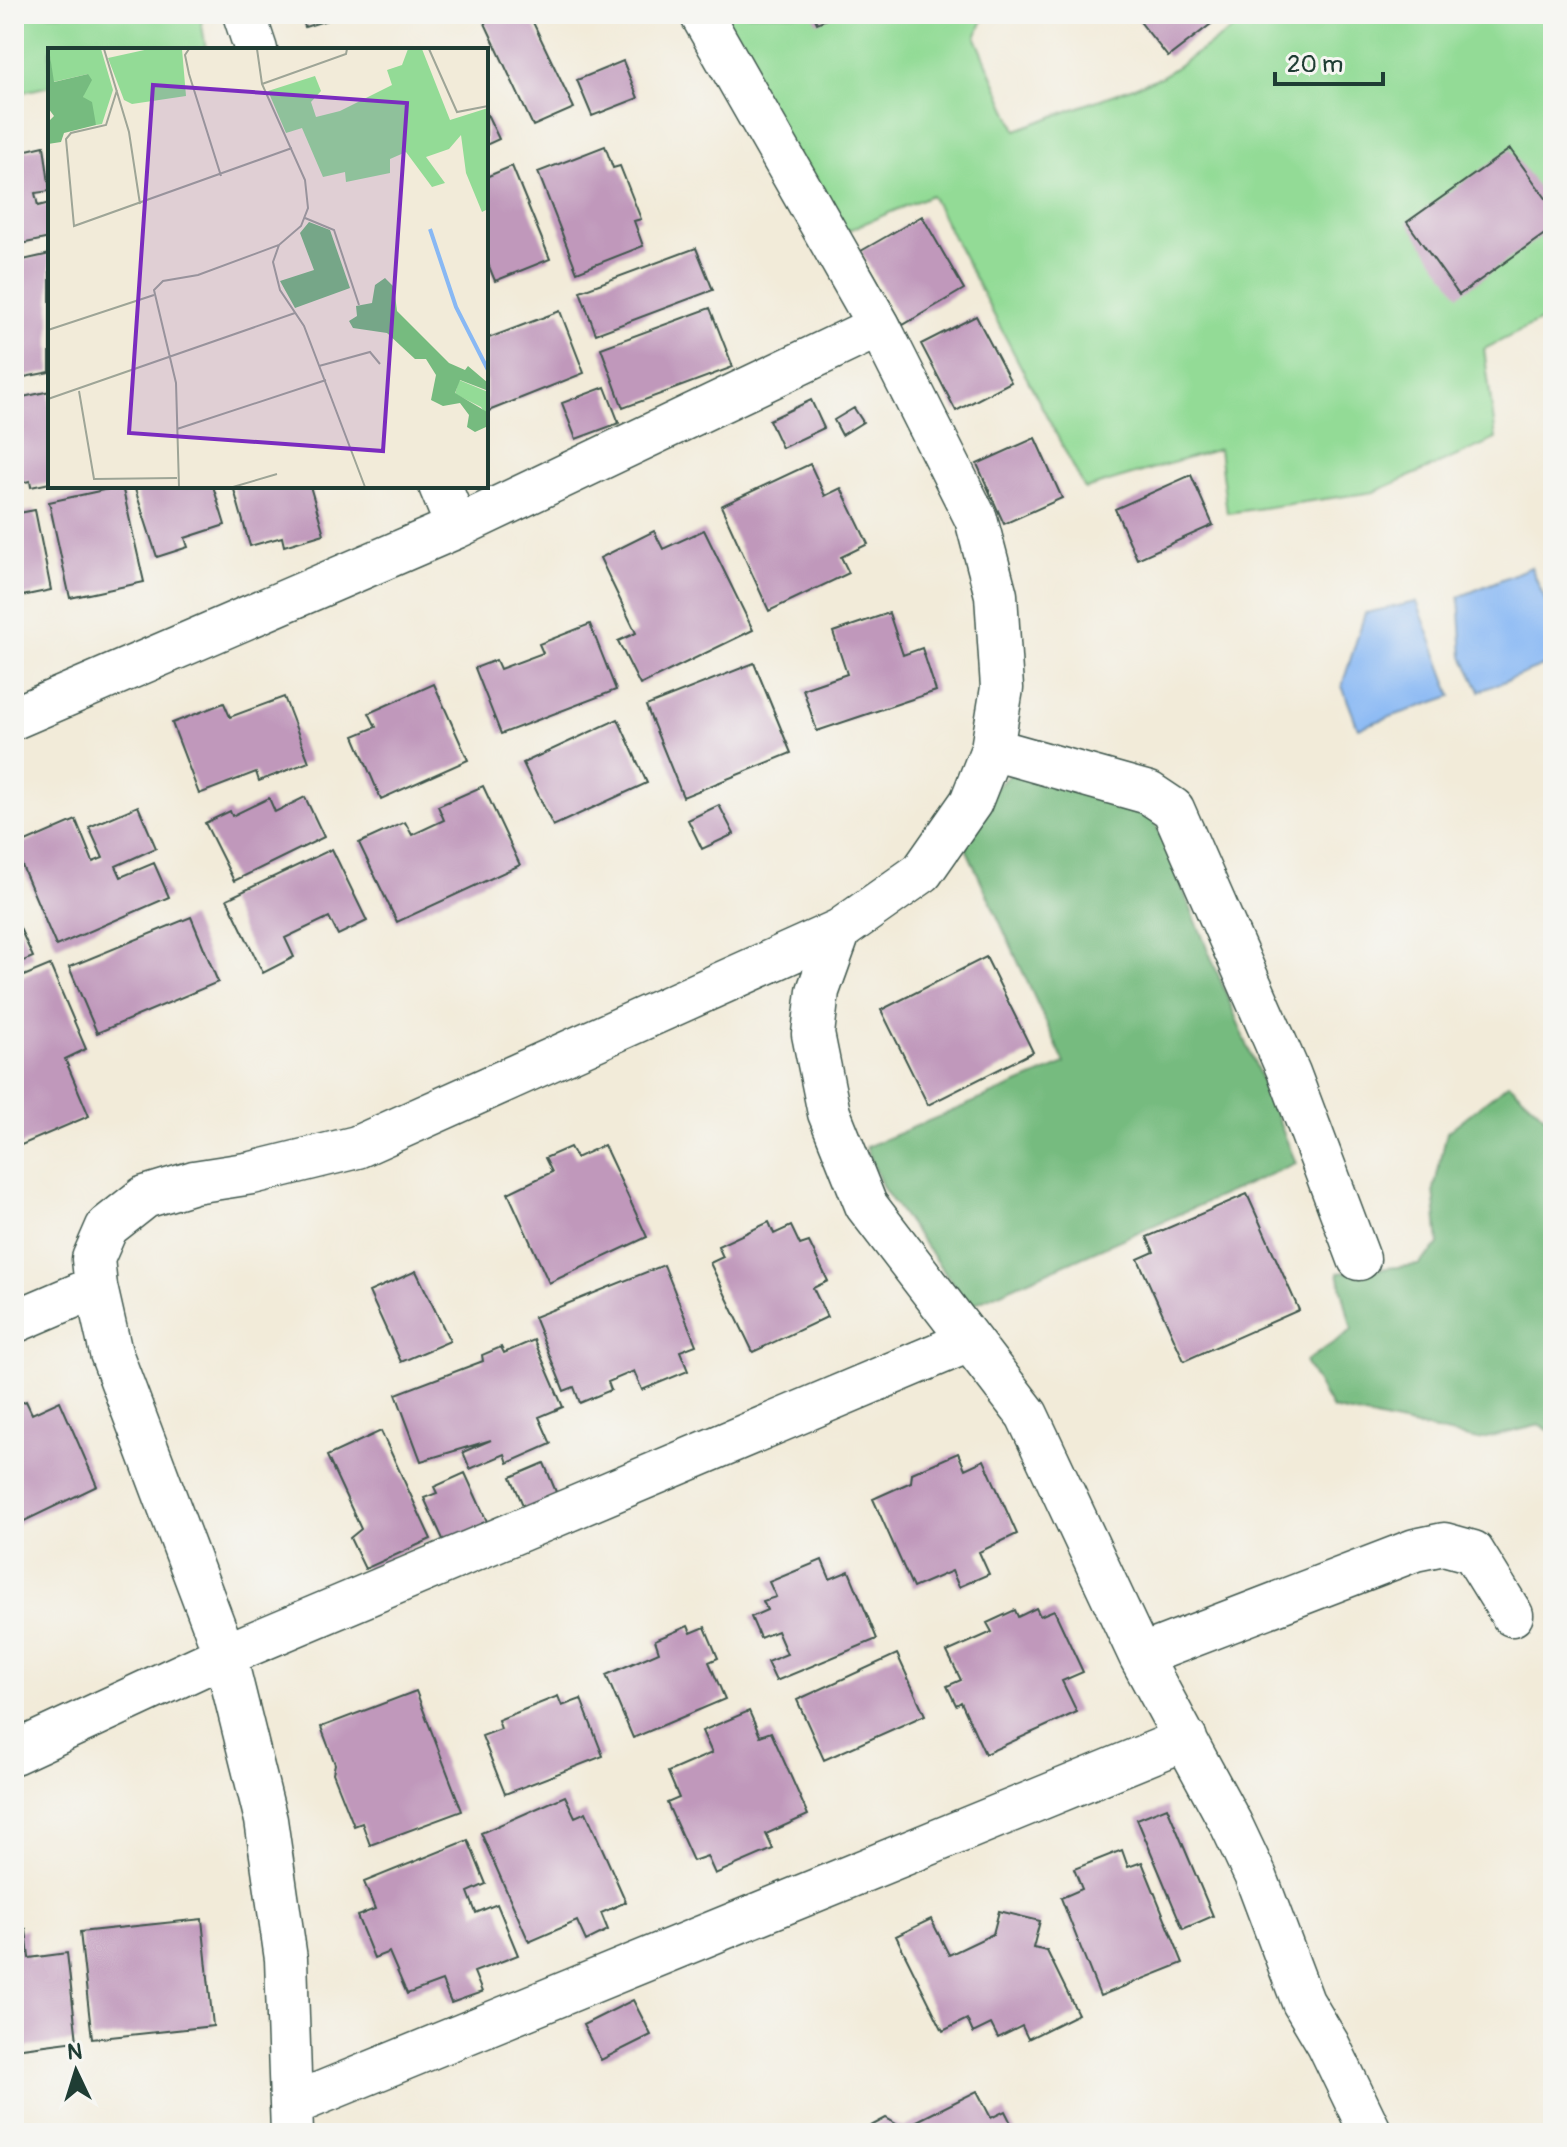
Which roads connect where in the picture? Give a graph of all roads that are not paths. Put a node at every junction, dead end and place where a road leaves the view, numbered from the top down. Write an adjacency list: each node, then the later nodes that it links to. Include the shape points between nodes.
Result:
1 (244, 14): 3 (street)
2 (701, 14): 4 (street)
3 (255, 48)
4 (879, 326): 6 (street); 8 (street, via 976,519 996,595 1002,688)
5 (441, 488): 6 (street)
6 (457, 527): 7 (street)
7 (14, 718)
8 (992, 749): 9 (street, via 971,802 922,872); 10 (street, via 1149,793 1173,809 1289,1073)
9 (840, 930): 11 (street, via 357,1147 145,1197 107,1227 93,1259); 13 (street, via 818,991 813,1034 829,1113 866,1205)
10 (1359, 1259)
11 (96, 1287): 12 (street); 15 (street, via 111,1353)
12 (14, 1322)
13 (969, 1341): 15 (street); 16 (street, via 1027,1415)
14 (1512, 1615): 16 (street, via 1473,1552 1444,1544 1415,1550)
15 (225, 1655): 18 (street); 19 (street, via 266,1820 286,1959)
16 (1140, 1656): 17 (street)
17 (1186, 1739): 19 (street); 20 (street, via 1256,1877 1303,2002)
18 (14, 1753)
19 (291, 2119)
20 (1371, 2133)

